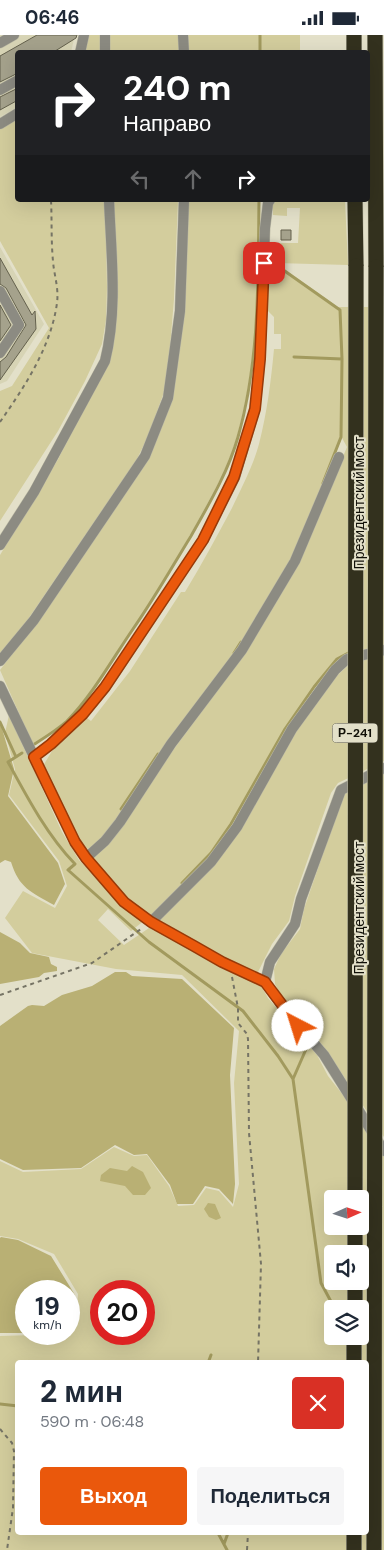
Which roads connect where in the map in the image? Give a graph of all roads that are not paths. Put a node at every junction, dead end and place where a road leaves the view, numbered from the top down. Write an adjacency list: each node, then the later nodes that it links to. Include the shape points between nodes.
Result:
1 (14, 35): 6 (lane)
2 (84, 35): 7 (lane)
3 (105, 35): 8 (lane)
4 (183, 35): 9 (lane)
5 (375, 35): 36 (highway, Президентский мост / Р-241, bridge)
6 (0, 43)
7 (81, 50)
8 (105, 50)
9 (184, 50)
10 (15, 82): 11 (lane)
11 (0, 90)
12 (15, 115): 13 (lane)
13 (0, 124)
14 (109, 202): 21 (lane, via 112,300 105,361 34,492)
15 (184, 202): 23 (lane, via 180,311 168,398 145,456 34,620)
16 (269, 202): 25 (lane, via 255,409 234,477 203,540 105,687 83,714)
17 (355, 202): 31 (highway, Президентский мост / Р-241, bridge)
18 (0, 291): 19 (lane, via 20,325)
19 (0, 352)
20 (339, 457): 27 (lane, via 294,561 242,651 171,745 120,822)
21 (0, 545)
22 (384, 650): 28 (lane, via 347,659 335,670 292,729 237,827 211,862)
23 (0, 661)
24 (0, 686): 25 (lane)
25 (34, 757): 27 (lane)
26 (384, 767): 29 (lane, via 341,789 295,924 270,962)
27 (86, 858): 28 (lane, via 124,902)
28 (151, 922): 29 (lane)
29 (265, 982): 30 (lane, via 324,1055)
30 (384, 1151)
31 (355, 1190)
32 (354, 1345): 33 (highway)
33 (354, 1360)
34 (354, 1535): 35 (highway)
35 (354, 1550)
36 (374, 1550)

